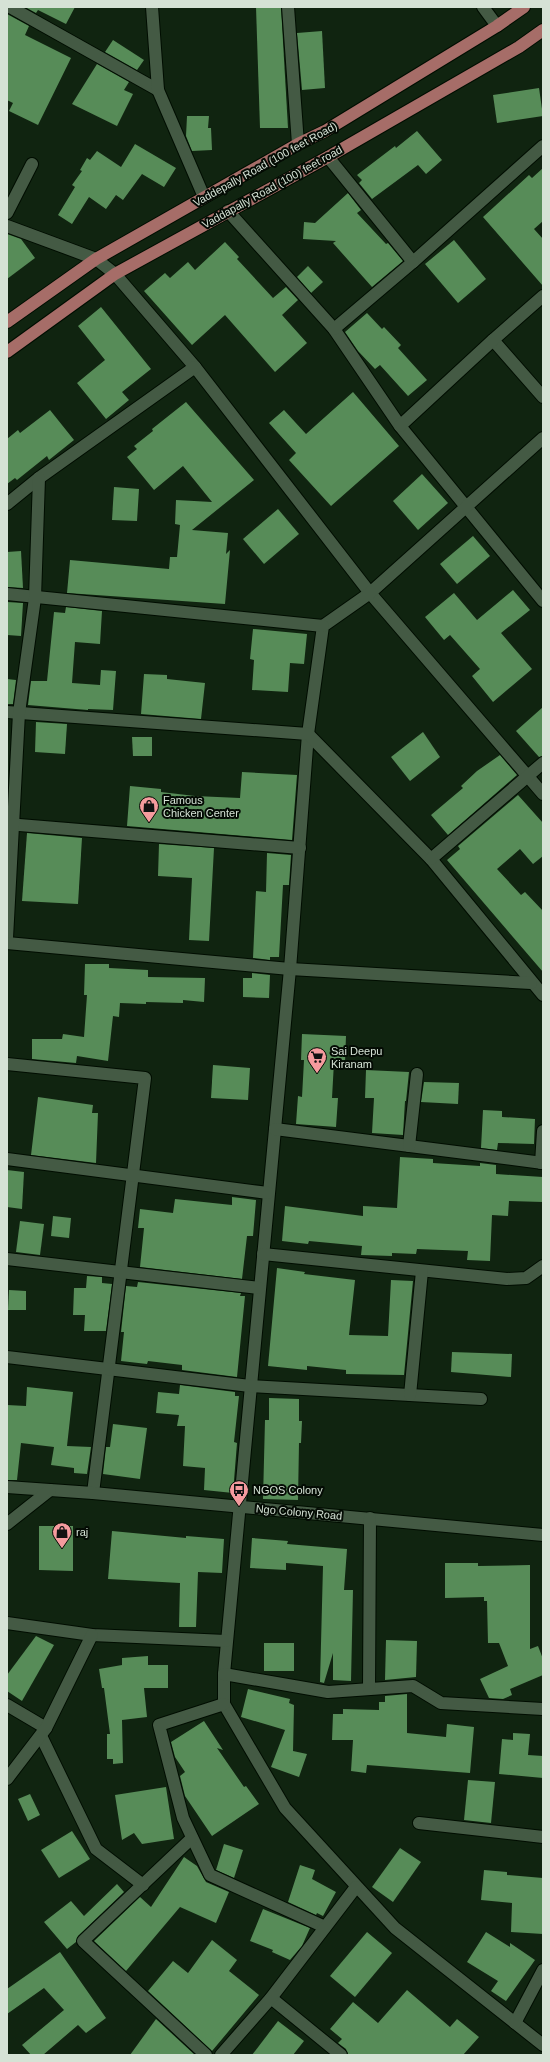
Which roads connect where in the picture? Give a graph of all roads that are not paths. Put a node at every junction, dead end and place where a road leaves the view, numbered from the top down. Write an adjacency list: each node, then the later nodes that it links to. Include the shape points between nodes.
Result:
1 (10, 7): 8 (street)
2 (152, 7): 8 (street)
3 (288, 7): 9 (street)
4 (483, 7): 6 (street)
5 (524, 7): 6 (main road, Vaddepally Road (100 feet Road))
6 (497, 26): 9 (main road, Vaddepally Road (100 feet Road), via 325,131)
7 (543, 30): 11 (main road, Vaddapally Road (100) feet road, via 519,47)
8 (158, 90): 13 (street)
9 (298, 144): 13 (main road, Vaddepally Road (100 feet Road))
10 (543, 146): 18 (street)
11 (328, 158): 14 (main road, Vaddapally Road (100) feet road); 18 (street)
12 (32, 164): 15 (street)
13 (204, 197): 17 (main road, Vaddepally Road (100 feet Road))
14 (228, 211): 19 (main road, Vaddapally Road (100) feet road); 22 (street)
15 (7, 213)
16 (7, 226): 17 (street)
17 (96, 259): 19 (street); 21 (main road, Vaddepally Road (100 feet Road))
18 (413, 262): 22 (street)
19 (115, 274): 24 (main road, Vaddapally Road (100) feet road); 25 (street)
20 (543, 296): 23 (street)
21 (7, 322)
22 (334, 329): 27 (street)
23 (493, 340): 26 (street); 27 (street)
24 (7, 352)
25 (195, 367): 29 (street); 32 (street)
26 (543, 397)
27 (400, 426): 31 (street)
28 (543, 438): 31 (street)
29 (39, 478): 30 (street); 34 (street)
30 (7, 504)
31 (468, 507): 32 (street); 35 (street)
32 (370, 593): 36 (street); 40 (street)
33 (7, 594): 34 (street)
34 (34, 598): 36 (street); 37 (street)
35 (543, 601)
36 (323, 626): 38 (street)
37 (13, 712): 38 (street); 42 (street)
38 (308, 734): 43 (street); 44 (street)
39 (543, 763): 40 (street)
40 (528, 776): 41 (street); 44 (street)
41 (543, 794)
42 (10, 824): 43 (street); 45 (street)
43 (300, 848): 47 (street)
44 (431, 859): 48 (street)
45 (7, 938)
46 (7, 943): 47 (street)
47 (290, 968): 48 (street); 52 (street)
48 (531, 983): 49 (street)
49 (543, 995)
50 (7, 1064): 57 (street, via 145,1078)
51 (417, 1074): 54 (street)
52 (275, 1129): 54 (street); 58 (street)
53 (543, 1131): 56 (street)
54 (409, 1146): 56 (street)
55 (7, 1159): 57 (street)
56 (542, 1163)
57 (133, 1175): 58 (street); 63 (street)
58 (268, 1193): 59 (street)
59 (263, 1254): 62 (street); 64 (street)
60 (7, 1259): 63 (street)
61 (543, 1266): 62 (street, via 526,1278 507,1279)
62 (422, 1270): 68 (street)
63 (120, 1272): 64 (street); 66 (street)
64 (259, 1288): 67 (street)
65 (7, 1357): 66 (street)
66 (108, 1369): 67 (street); 72 (street)
67 (250, 1386): 68 (street); 73 (street)
68 (410, 1395): 69 (street)
69 (481, 1400)
70 (7, 1487): 71 (street, Ngo Colony Road)
71 (50, 1490): 72 (street, Ngo Colony Road); 75 (street)
72 (93, 1493): 73 (street, Ngo Colony Road)
73 (239, 1507): 74 (street, Ngo Colony Road); 79 (street)
74 (370, 1518): 76 (street, Ngo Colony Road); 81 (street)
75 (7, 1524)
76 (543, 1535)
77 (7, 1623): 78 (street)
78 (92, 1635): 79 (street); 85 (street)
79 (226, 1641): 80 (street)
80 (224, 1674): 81 (street, via 328,1692); 82 (street)
81 (369, 1689): 84 (street, via 413,1686 441,1703)
82 (224, 1704): 89 (street, via 159,1725 183,1818); 91 (street, via 285,1808)
83 (7, 1705): 85 (street)
84 (543, 1709)
85 (43, 1732): 86 (street); 90 (street, via 96,1849)
86 (7, 1779)
87 (419, 1823): 88 (street)
88 (543, 1837)
89 (192, 1838): 90 (street); 92 (street, via 210,1875)
90 (143, 1885): 97 (street, via 83,1942)
91 (356, 1887): 92 (street); 95 (street, via 395,1928)
92 (325, 1927): 94 (street)
93 (543, 1970): 95 (street)
94 (271, 1998): 98 (street); 99 (street)
95 (515, 2023): 96 (street)
96 (543, 2045)
97 (206, 2055)
98 (220, 2055)
99 (341, 2055)

